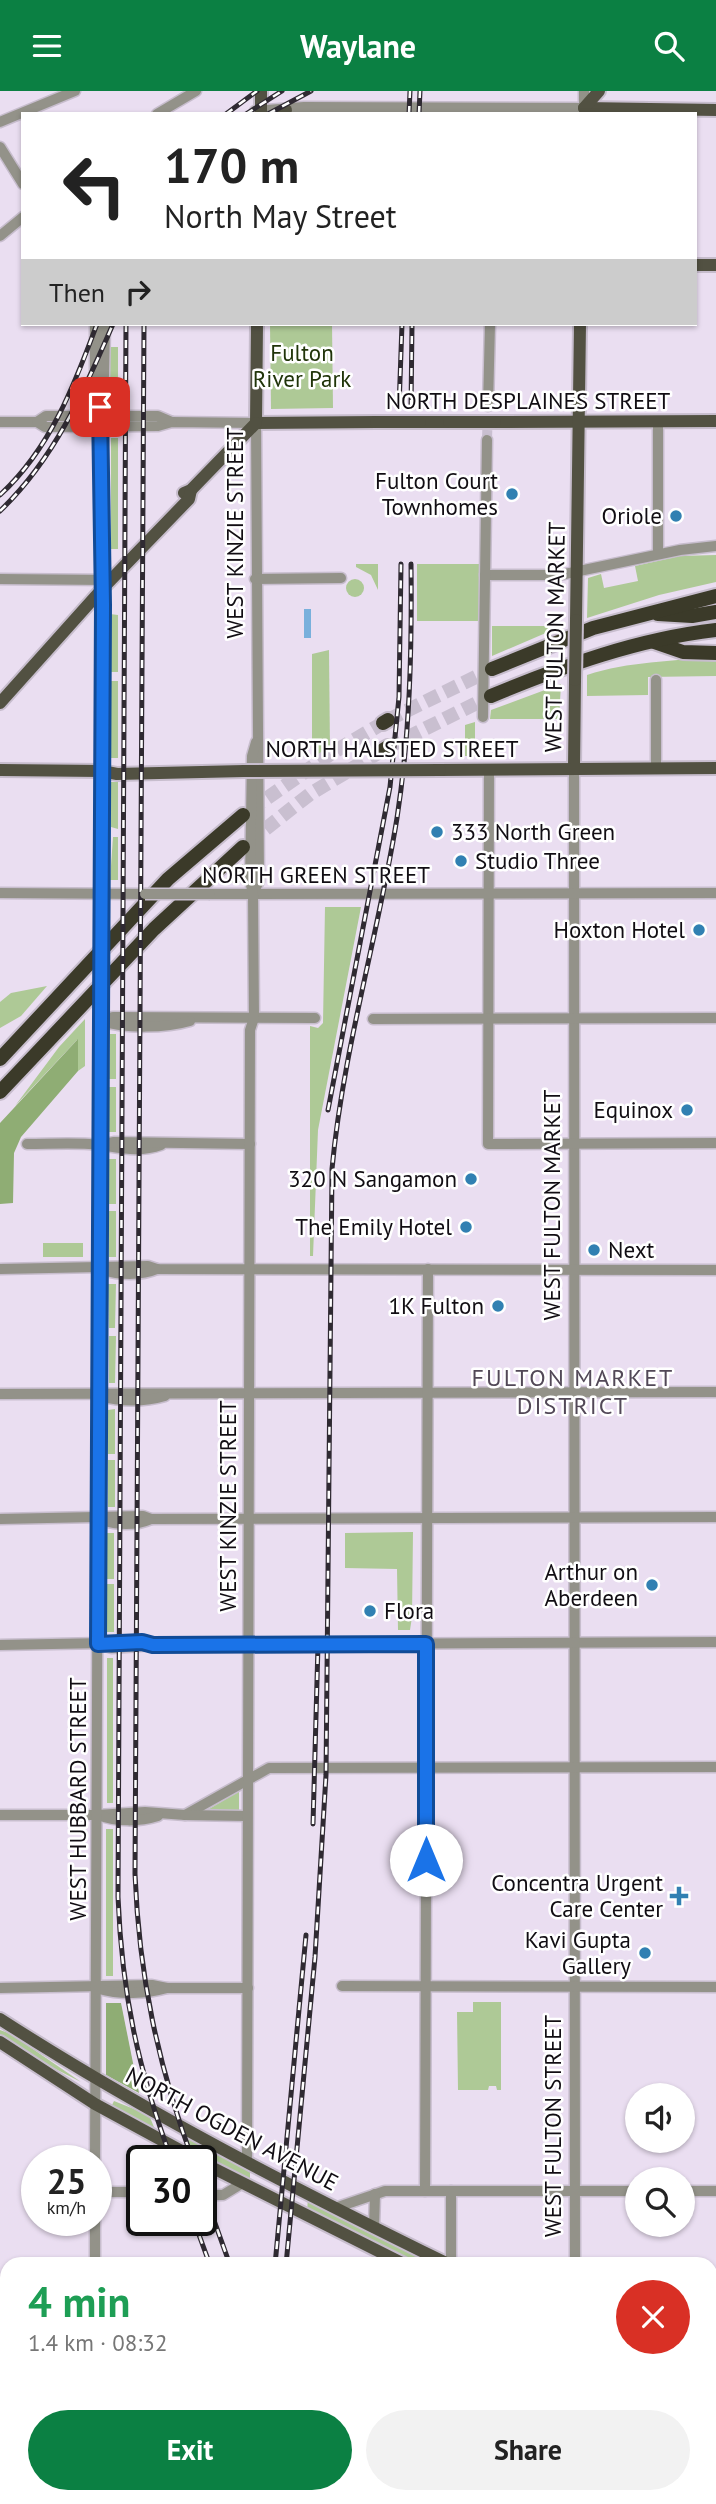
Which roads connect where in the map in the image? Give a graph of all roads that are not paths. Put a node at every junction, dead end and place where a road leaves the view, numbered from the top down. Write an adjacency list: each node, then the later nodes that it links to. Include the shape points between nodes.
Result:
1 (75, 91): 9 (street)
2 (196, 91): 10 (street)
3 (584, 91): 8 (street)
4 (599, 91): 8 (main road)
5 (258, 105): 6 (street, via 296,103); 11 (street)
6 (304, 107): 8 (street); 11 (street)
7 (716, 110): 8 (main road)
8 (584, 111)
9 (24, 112)
10 (160, 112)
11 (283, 112)
12 (21, 113): 13 (street)
13 (0, 122)
14 (0, 148): 15 (street)
15 (21, 181)
16 (21, 219): 17 (street)
17 (0, 236)
18 (697, 265): 19 (main road)
19 (716, 265)
20 (95, 326): 25 (street, WEST HUBBARD STREET, via 95,376)
21 (105, 326): 25 (street, WEST HUBBARD STREET)
22 (257, 326): 31 (main road, WEST KINZIE STREET)
23 (490, 326): 26 (street)
24 (580, 326): 32 (main road)
25 (100, 387): 30 (street, WEST HUBBARD STREET)
26 (488, 406)
27 (657, 421): 28 (main road, NORTH DESPLAINES STREET); 32 (main road, NORTH DESPLAINES STREET); 35 (street)
28 (716, 421)
29 (0, 422): 30 (street, NORTH DESPLAINES STREET, via 37,422 45,427)
30 (100, 422): 31 (street, NORTH DESPLAINES STREET, via 158,416 172,422); 41 (street, WEST HUBBARD STREET)
31 (256, 422): 32 (main road, NORTH DESPLAINES STREET, bridge); 40 (street, WEST KINZIE STREET); 41 (main road, via 182,494)
32 (578, 422): 36 (main road, WEST FULTON MARKET)
33 (487, 440): 37 (street)
34 (716, 546): 35 (street)
35 (658, 555): 36 (street)
36 (576, 571): 37 (street); 53 (main road, WEST FULTON MARKET, bridge)
37 (485, 576): 52 (street)
38 (341, 578): 40 (street)
39 (0, 579): 41 (street)
40 (256, 579): 65 (street, WEST KINZIE STREET)
41 (105, 582): 51 (main road); 58 (street, WEST HUBBARD STREET)
42 (716, 596): 44 (highway)
43 (716, 612): 44 (highway, via 692,616)
44 (647, 613): 48 (highway, via 555,641)
45 (716, 630): 46 (highway)
46 (653, 641): 47 (highway, via 684,652); 50 (highway, via 550,672)
47 (716, 653)
48 (492, 669)
49 (656, 680): 54 (street)
50 (491, 696)
51 (0, 703)
52 (483, 717)
53 (574, 768): 54 (main road, NORTH HALSTED STREET); 56 (main road, NORTH HALSTED STREET); 62 (street, WEST FULTON MARKET)
54 (656, 768): 55 (main road, NORTH HALSTED STREET)
55 (716, 768)
56 (489, 769): 58 (main road, NORTH HALSTED STREET, bridge, via 244,771 116,766); 66 (street)
57 (0, 770): 58 (main road, NORTH HALSTED STREET)
58 (102, 771): 64 (street, WEST HUBBARD STREET)
59 (243, 815): 74 (highway, via 168,879)
60 (243, 847): 75 (highway, via 125,958)
61 (0, 893): 64 (street, NORTH GREEN STREET)
62 (573, 893): 63 (street, NORTH GREEN STREET); 66 (street, NORTH GREEN STREET); 68 (street, WEST FULTON MARKET)
63 (716, 893)
64 (100, 894): 65 (street, NORTH GREEN STREET, bridge); 73 (street, WEST HUBBARD STREET, bridge)
65 (253, 894): 66 (street, NORTH GREEN STREET); 67 (street, WEST KINZIE STREET)
66 (488, 894): 72 (street)
67 (254, 1018): 70 (street); 73 (street, via 166,1024); 79 (street, WEST KINZIE STREET, via 250,1030)
68 (572, 1018): 69 (street); 72 (street); 76 (street, WEST FULTON MARKET)
69 (716, 1018)
70 (315, 1019)
71 (373, 1019): 72 (street)
72 (488, 1019): 76 (street, via 488,1144)
73 (101, 1021): 80 (street, WEST HUBBARD STREET)
74 (0, 1059)
75 (0, 1092)
76 (572, 1143): 77 (street); 81 (street, WEST FULTON MARKET)
77 (716, 1143)
78 (27, 1144): 80 (street)
79 (250, 1144): 80 (street, via 162,1145 148,1150); 84 (street, WEST KINZIE STREET)
80 (99, 1145): 83 (street, WEST HUBBARD STREET)
81 (573, 1268): 85 (street); 86 (street); 88 (street, WEST FULTON MARKET)
82 (0, 1269): 83 (street)
83 (99, 1269): 84 (street); 92 (street, WEST HUBBARD STREET)
84 (250, 1269): 85 (street); 91 (street, WEST KINZIE STREET)
85 (428, 1269): 90 (street)
86 (716, 1270)
87 (716, 1392): 88 (street)
88 (574, 1393): 90 (street); 93 (street, WEST FULTON MARKET)
89 (0, 1394): 92 (street)
90 (427, 1394): 91 (street); 96 (street)
91 (249, 1395): 92 (street, via 153,1400); 95 (street, WEST KINZIE STREET)
92 (99, 1396): 97 (street, WEST HUBBARD STREET)
93 (573, 1517): 94 (street); 96 (street); 100 (street, WEST FULTON MARKET)
94 (716, 1517)
95 (248, 1518): 96 (street); 97 (street, via 151,1519 142,1523); 102 (street, WEST KINZIE STREET)
96 (427, 1518): 103 (street)
97 (99, 1519): 98 (street); 101 (street, WEST HUBBARD STREET)
98 (0, 1520)
99 (716, 1642): 100 (street)
100 (573, 1643): 103 (street); 107 (street, WEST FULTON MARKET)
101 (98, 1644): 102 (street, via 112,1648); 104 (street); 110 (street, WEST HUBBARD STREET)
102 (248, 1644): 103 (street); 108 (street, WEST KINZIE STREET)
103 (426, 1644): 106 (street)
104 (0, 1645)
105 (716, 1767): 107 (street)
106 (426, 1768): 107 (street); 108 (street, via 269,1768); 114 (street)
107 (572, 1768): 115 (street, WEST FULTON MARKET)
108 (248, 1778): 111 (street); 112 (street, WEST KINZIE STREET)
109 (0, 1815): 110 (street)
110 (97, 1815): 111 (street, via 111,1820 145,1820); 118 (street, WEST HUBBARD STREET)
111 (185, 1815): 112 (street)
112 (247, 1816): 119 (street, WEST KINZIE STREET)
113 (342, 1986): 114 (street)
114 (425, 1987): 115 (street); 130 (street)
115 (573, 1987): 116 (street); 132 (street, WEST FULTON STREET)
116 (716, 1987)
117 (0, 1988): 118 (street)
118 (96, 1988): 119 (street, via 152,1992); 122 (street, WEST HUBBARD STREET)
119 (248, 1988): 126 (street, WEST KINZIE STREET)
120 (0, 2019): 122 (main road, NORTH OGDEN AVENUE)
121 (0, 2042): 123 (main road, NORTH OGDEN AVENUE)
122 (96, 2081): 123 (street, WEST HUBBARD STREET); 126 (main road, NORTH OGDEN AVENUE)
123 (96, 2104): 124 (street, WEST HUBBARD STREET); 125 (main road, NORTH OGDEN AVENUE)
124 (95, 2145)
125 (170, 2145)
126 (247, 2161): 138 (main road, NORTH OGDEN AVENUE)
127 (217, 2171): 128 (main road, NORTH OGDEN AVENUE)
128 (241, 2184): 129 (street); 137 (street); 142 (main road, NORTH OGDEN AVENUE)
129 (217, 2189)
130 (425, 2191): 131 (street); 136 (street)
131 (451, 2191): 132 (street); 144 (street)
132 (574, 2191): 133 (street); 145 (street, WEST FULTON STREET)
133 (625, 2191)
134 (695, 2191): 135 (street)
135 (716, 2191)
136 (375, 2194): 138 (street); 139 (street)
137 (217, 2195)
138 (335, 2208): 139 (main road, NORTH OGDEN AVENUE)
139 (374, 2228): 143 (main road, NORTH OGDEN AVENUE)
140 (95, 2236): 141 (street)
141 (95, 2257)
142 (390, 2257)
143 (434, 2257)
144 (451, 2257)
145 (575, 2257)

